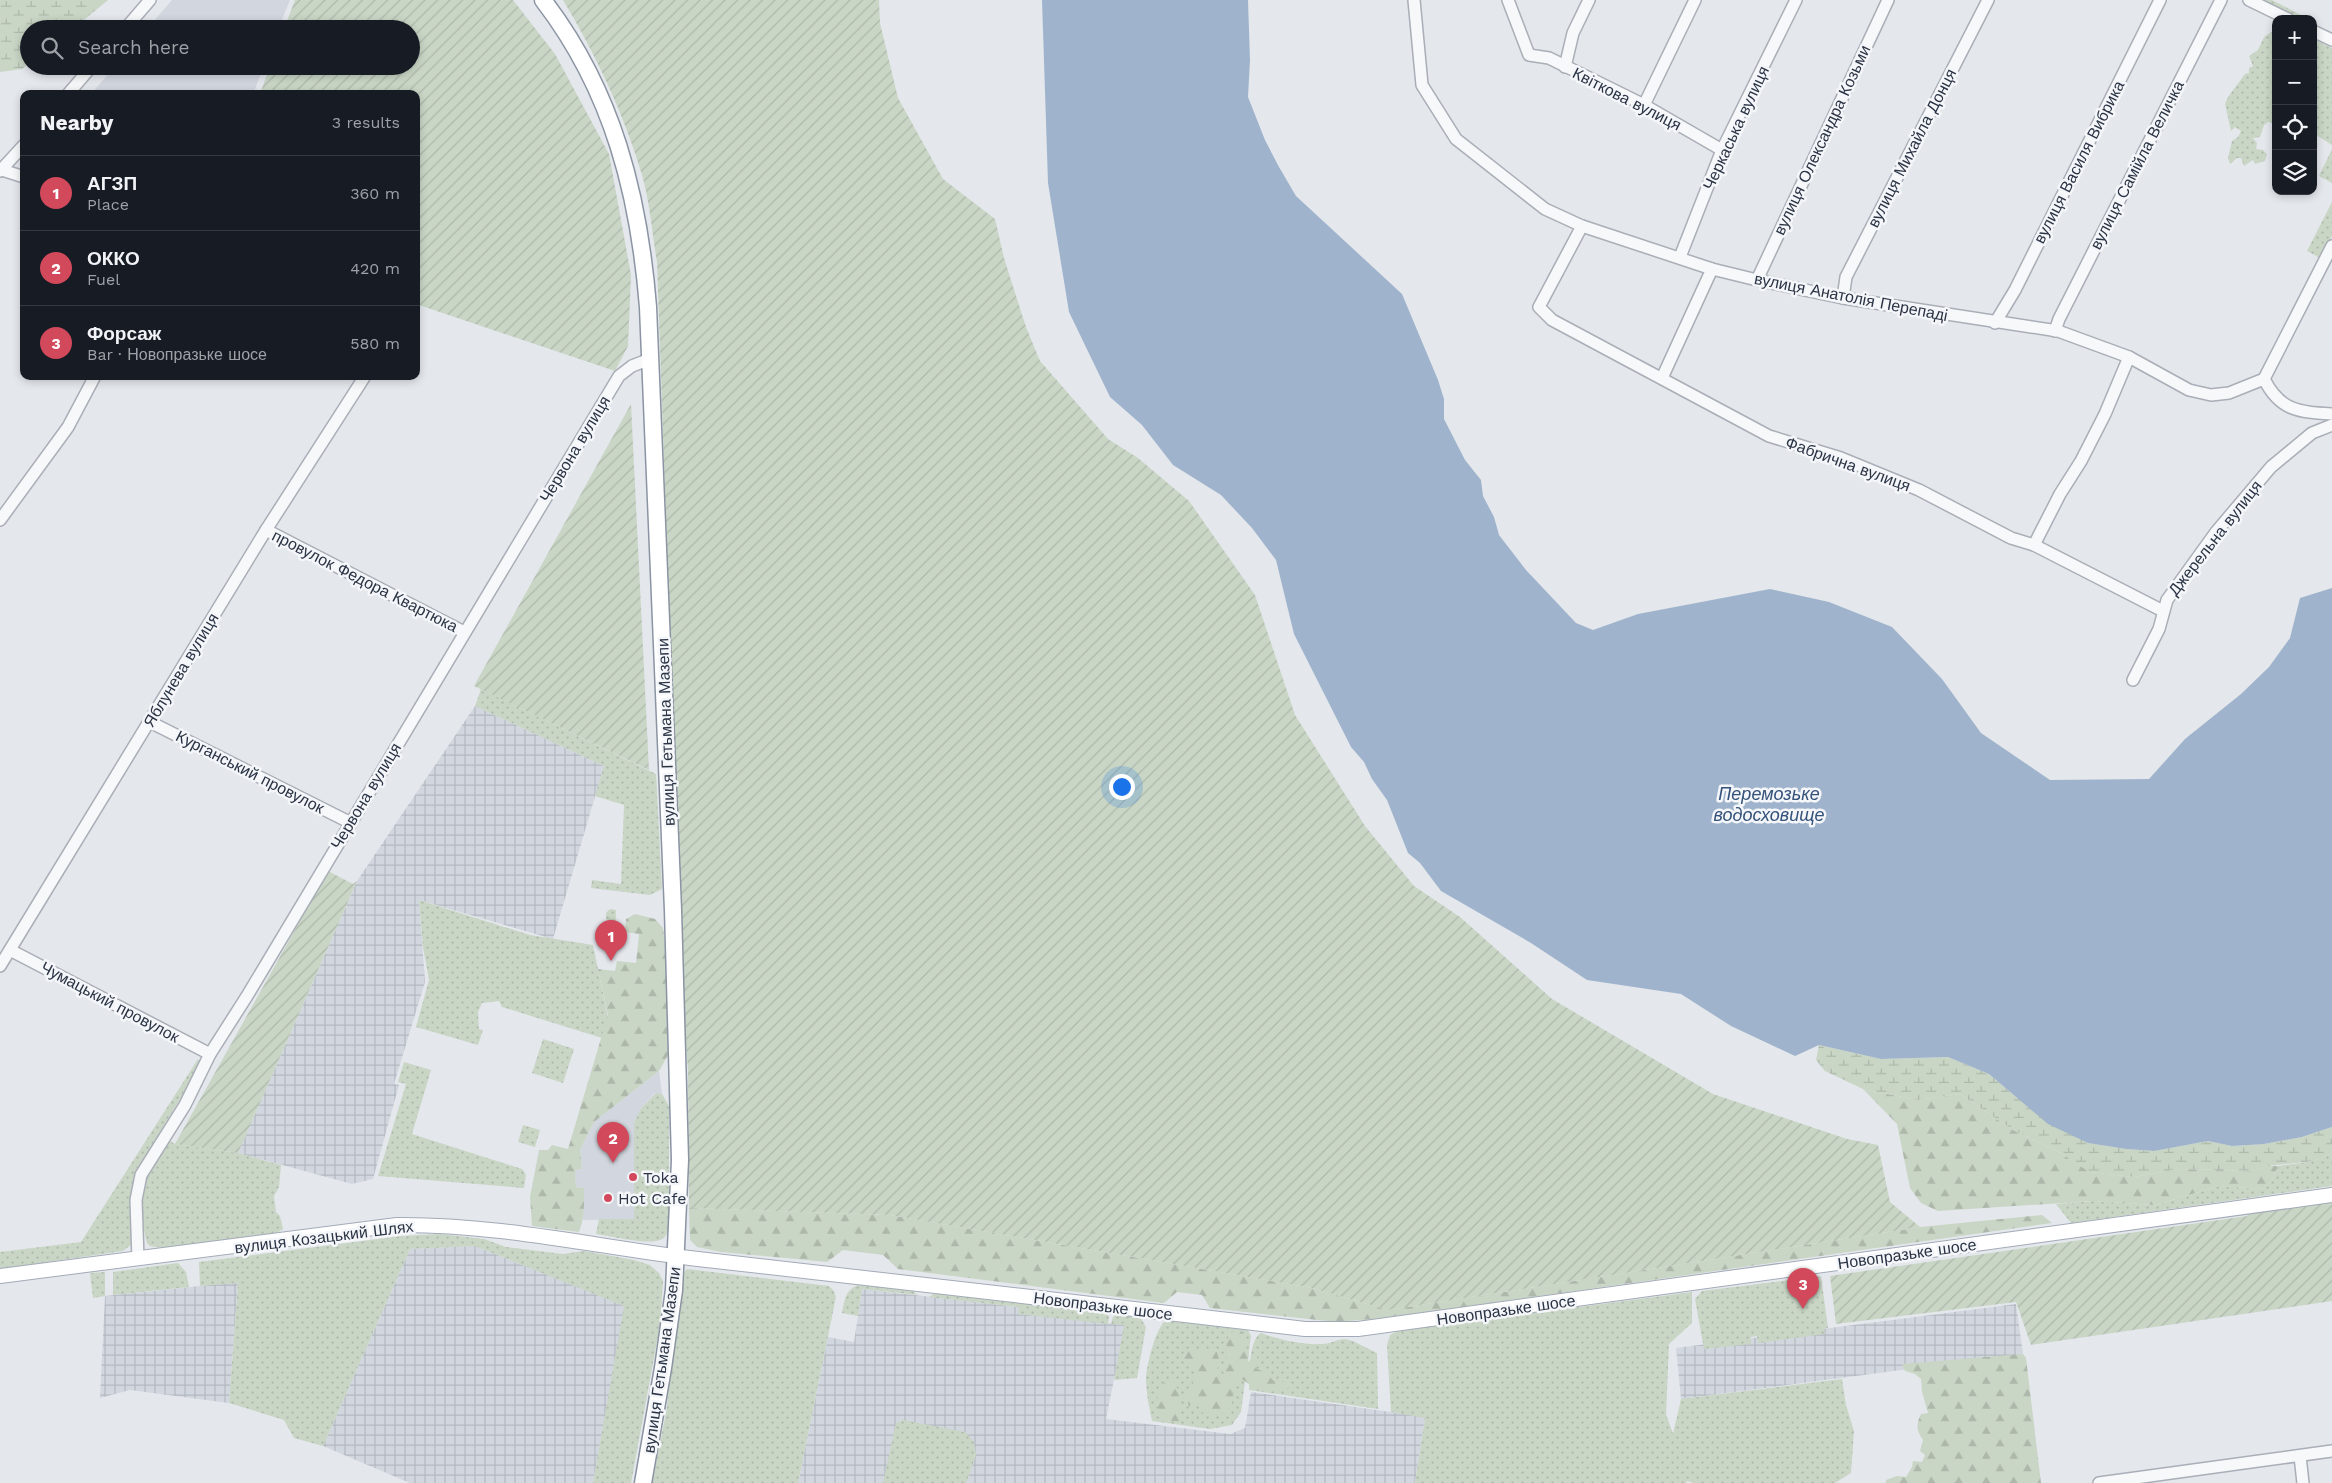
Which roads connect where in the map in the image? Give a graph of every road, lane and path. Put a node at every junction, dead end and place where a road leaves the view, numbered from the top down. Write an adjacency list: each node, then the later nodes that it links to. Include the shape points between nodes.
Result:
1 (150, 0): 14 (street)
2 (543, 0): 34 (highway, вулиця Гетьмана Мазепи, via 588,70 622,150 642,244)
3 (1414, 0): 25 (street, вулиця Анатолія Перепаді, via 1422,86 1456,139 1545,209)
4 (1508, 0): 17 (street, Квіткова вулиця, via 1529,55 1550,58)
5 (1589, 0): 17 (street, via 1573,33)
6 (1695, 0): 20 (street)
7 (1796, 0): 22 (street, Черкаська вулиця)
8 (1888, 0): 29 (street, вулиця Олександра Козьми)
9 (1988, 0): 30 (street, вулиця Михайла Донця, via 1846,277)
10 (2160, 0): 31 (street, вулиця Василя Вибрика, via 2015,290)
11 (2221, 0): 32 (street, вулиця Самійла Величка)
12 (2249, 0): 13 (street)
13 (2280, 15)
14 (133, 20)
15 (2317, 33): 16 (street)
16 (2332, 40)
17 (1565, 67): 20 (street, Квіткова вулиця)
18 (84, 75): 19 (street)
19 (71, 90)
20 (1644, 106): 22 (street, Квіткова вулиця)
21 (20, 150): 23 (street)
22 (1722, 150): 27 (street, Черкаська вулиця)
23 (1, 171): 24 (street)
24 (20, 177)
25 (1582, 226): 27 (street, вулиця Анатолія Перепаді); 35 (street, Фабрична вулиця, via 1539,307 1552,320)
26 (2332, 246): 36 (street)
27 (1680, 257): 28 (street, вулиця Анатолія Перепаді)
28 (1712, 270): 29 (street, вулиця Анатолія Перепаді); 35 (street)
29 (1757, 280): 30 (street, вулиця Анатолія Перепаді)
30 (1842, 298): 31 (street, вулиця Анатолія Перепаді)
31 (1995, 323): 32 (street, вулиця Анатолія Перепаді)
32 (2055, 331): 33 (street, вулиця Анатолія Перепаді)
33 (2129, 357): 36 (street, вулиця Анатолія Перепаді, via 2189,390 2211,396 2229,393); 43 (street, via 2105,414)
34 (650, 359): 45 (street, Червона вулиця, via 632,366 619,376); 53 (highway, вулиця Гетьмана Мазепи, via 677,1047 680,1160)
35 (1662, 378): 43 (street, Фабрична вулиця, via 1769,436 1841,458 1911,486 2011,538)
36 (2264, 379): 39 (street, via 2271,393 2288,406 2300,412)
37 (93, 380): 41 (street, via 68,427)
38 (362, 380): 42 (street, Яблунева вулиця)
39 (2332, 414)
40 (2332, 425): 44 (street, Джерельна вулиця, via 2312,433 2271,467 2205,547 2168,600)
41 (0, 520)
42 (266, 530): 45 (street, провулок Федора Квартюка); 47 (street, Яблунева вулиця)
43 (2034, 544): 44 (street, Фабрична вулиця)
44 (2164, 611): 46 (street, Джерельна вулиця, via 2159,629)
45 (464, 632): 48 (street, Червона вулиця)
46 (2133, 680)
47 (150, 722): 48 (street, Курганський провулок); 49 (street, Яблунева вулиця)
48 (351, 823): 51 (street, Червона вулиця)
49 (10, 950): 50 (street, Яблунева вулиця); 51 (street, Чумацький провулок)
50 (0, 966)
51 (210, 1054): 54 (street, Червона вулиця, via 185,1105 141,1175 136,1200)
52 (2332, 1195): 53 (main road, Новопразьке шосе, via 1358,1329 1305,1329)
53 (677, 1256): 54 (main road, вулиця Козацький Шлях, via 522,1234 397,1225); 58 (highway, вулиця Гетьмана Мазепи, via 669,1332)
54 (138, 1259): 55 (main road, вулиця Козацький Шлях)
55 (0, 1276)
56 (2332, 1451): 57 (street)
57 (2300, 1456): 59 (street); 60 (street)
58 (643, 1483)
59 (2100, 1483)
60 (2303, 1483)

